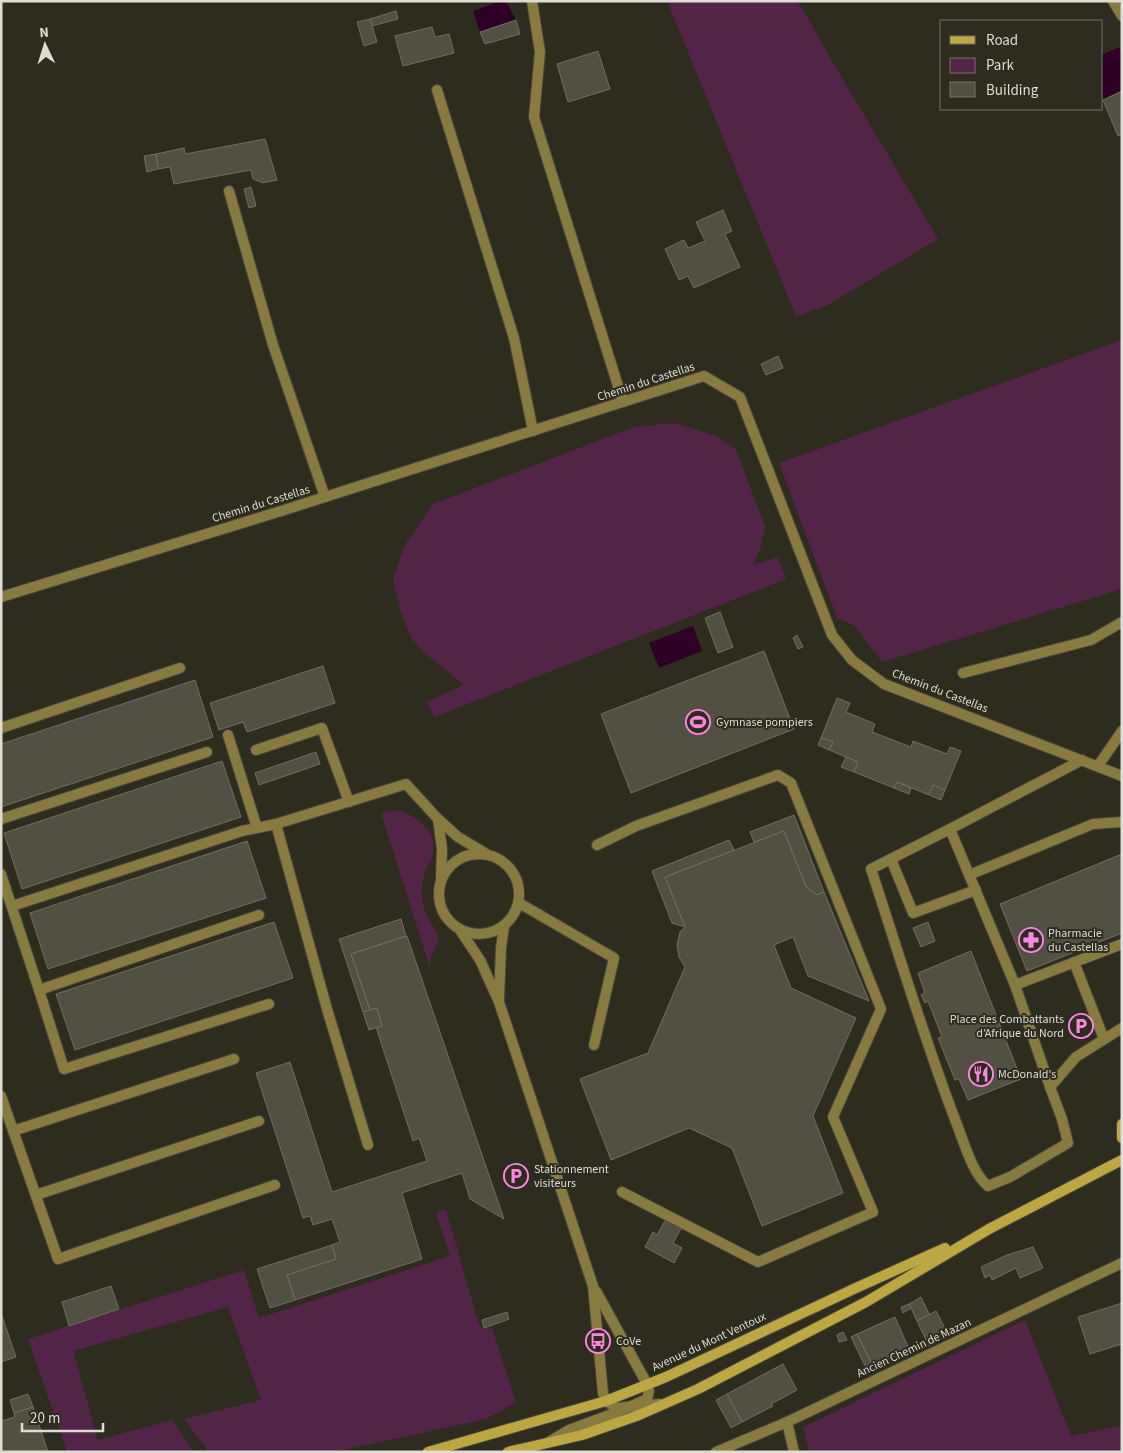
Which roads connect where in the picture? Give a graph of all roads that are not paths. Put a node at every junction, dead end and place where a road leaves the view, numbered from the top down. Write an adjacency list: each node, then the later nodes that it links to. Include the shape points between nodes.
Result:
1 (532, 1): 6 (street, via 540,52 534,117)
2 (1113, 1): 3 (street)
3 (1122, 16)
4 (437, 90): 7 (street, via 514,338)
5 (229, 191): 8 (street, via 273,345)
6 (623, 402): 7 (street, Chemin du Castellas); 18 (street, Chemin du Castellas, via 704,376 740,397 832,635 852,660 884,684)
7 (533, 431): 8 (street, Chemin du Castellas)
8 (325, 497): 9 (street, Chemin du Castellas)
9 (1, 596)
10 (1122, 622): 12 (street, via 1091,640)
11 (180, 668): 13 (street)
12 (963, 673)
13 (1, 728)
14 (1122, 731): 19 (street)
15 (228, 735): 26 (street)
16 (256, 750): 21 (street, via 322,728)
17 (207, 752): 22 (street)
18 (1082, 760): 19 (street, Chemin du Castellas); 27 (street)
19 (1098, 766): 20 (street, Chemin du Castellas)
20 (1122, 776)
21 (349, 802): 23 (street, via 406,784); 25 (street)
22 (1, 819)
23 (438, 819): 29 (street, via 458,837); 33 (street)
24 (1122, 822): 32 (street, via 1093,824)
25 (276, 824): 26 (street); 56 (street)
26 (257, 828): 36 (street)
27 (950, 829): 30 (street); 32 (street)
28 (597, 845): 59 (street, via 636,826 778,775 791,783 881,1009 833,1117 874,1212 758,1262)
29 (485, 853): 33 (street, via 459,858); 35 (street, via 498,857 512,871 520,890)
30 (891, 859): 34 (street, via 913,913); 50 (street, via 871,869 945,1092 968,1153 981,1180 988,1186 1010,1178 1068,1143)
31 (1, 874): 36 (street)
32 (969, 876): 34 (street)
33 (441, 878): 39 (street, via 439,904 445,916)
34 (976, 890): 42 (street)
35 (519, 903): 38 (street); 48 (street, via 614,958)
36 (12, 906): 43 (street)
37 (259, 915): 43 (street)
38 (504, 926): 39 (street, via 479,935); 44 (street)
39 (460, 930): 44 (street, via 480,960)
40 (1122, 944): 41 (street)
41 (1074, 962): 42 (street); 47 (street)
42 (1015, 985): 50 (street)
43 (39, 990): 45 (street, via 64,1069)
44 (499, 1002): 63 (street)
45 (269, 1004)
46 (1122, 1028): 47 (street)
47 (1104, 1039): 50 (street, via 1076,1057)
48 (594, 1045)
49 (234, 1060): 54 (street)
50 (1050, 1087)
51 (1, 1096): 54 (street)
52 (259, 1122): 60 (street)
53 (1122, 1124): 55 (main road)
54 (13, 1131): 60 (street)
55 (1122, 1138)
56 (368, 1144)
57 (1122, 1160): 61 (main road, Avenue du Mont Ventoux)
58 (275, 1185): 60 (street, via 58,1258)
59 (622, 1192)
60 (36, 1195)
61 (989, 1229): 64 (main road, Avenue du Mont Ventoux); 66 (main road, Avenue du Mont Ventoux, via 866,1302)
62 (1122, 1263): 68 (street, Ancien Chemin de Mazan)
63 (593, 1286): 64 (street); 65 (street)
64 (647, 1384): 65 (main road, Avenue du Mont Ventoux); 67 (street, via 647,1399)
65 (606, 1401): 67 (street, via 616,1408); 70 (main road, Avenue du Mont Ventoux)
66 (664, 1404): 67 (street); 69 (main road, Avenue du Mont Ventoux, via 582,1435)
67 (628, 1408): 69 (street, via 569,1430)
68 (787, 1422): 72 (street, Ancien Chemin de Mazan); 73 (street)
69 (548, 1443): 71 (main road, Avenue du Mont Ventoux)
70 (428, 1452)
71 (508, 1452)
72 (716, 1452)
73 (794, 1452)

